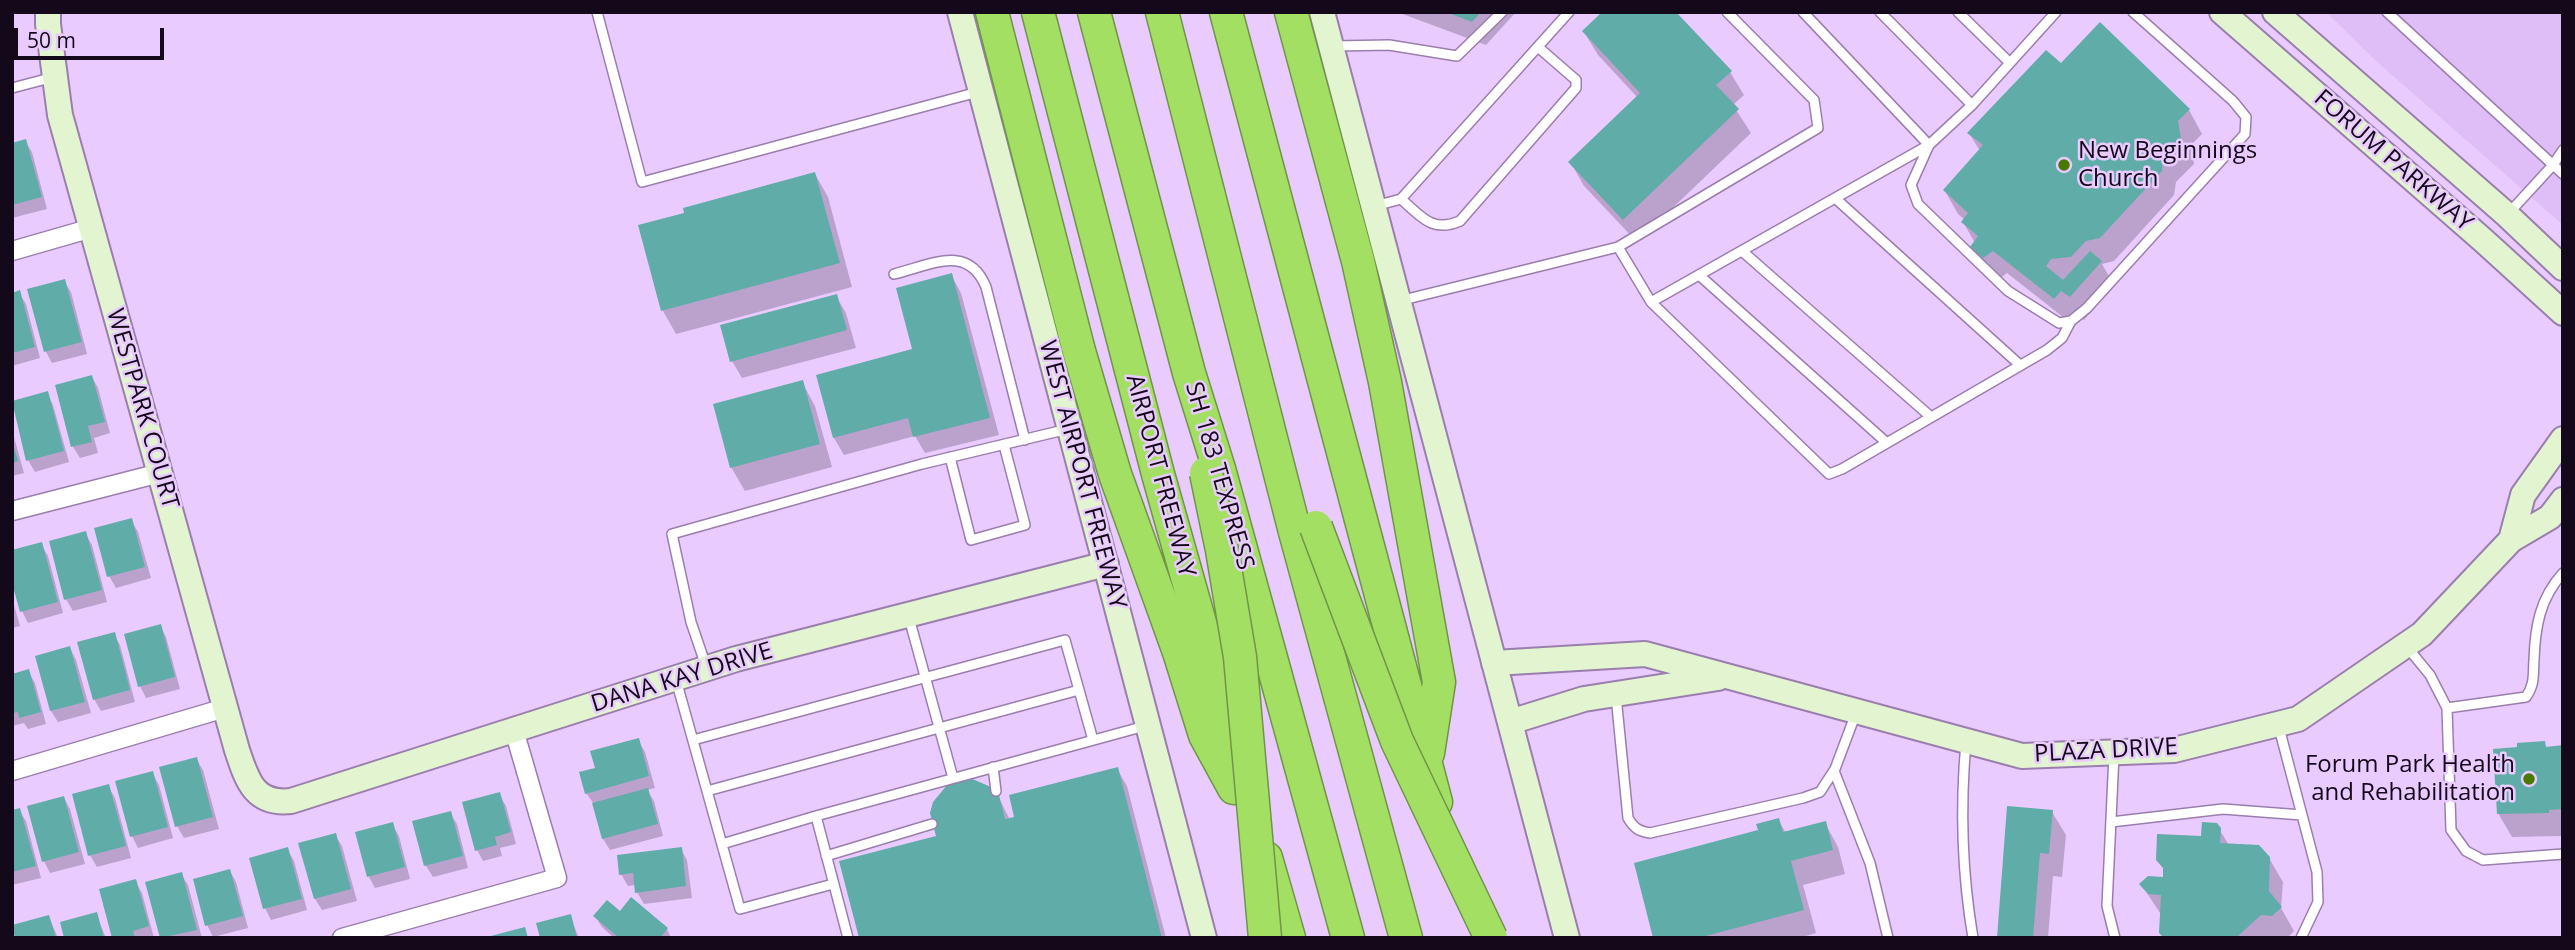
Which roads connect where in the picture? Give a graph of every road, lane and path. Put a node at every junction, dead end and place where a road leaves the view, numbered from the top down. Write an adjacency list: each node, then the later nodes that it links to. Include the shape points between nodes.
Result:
1 (48, 12): 25 (street, WESTPARK COURT)
2 (597, 12): 27 (lane, via 642,182)
3 (960, 12): 27 (street, WEST AIRPORT FREEWAY)
4 (992, 12): 98 (highway, via 1115,474 1205,735)
5 (1038, 12): 98 (highway, AIRPORT FREEWAY, via 1158,474)
6 (1094, 12): 57 (highway, SH 183 TEXPRESS)
7 (1162, 12): 61 (highway, via 1277,455)
8 (1226, 12): 87 (highway)
9 (1291, 12): 87 (highway, via 1367,302 1422,586 1439,682)
10 (1322, 12): 22 (street)
11 (1502, 12): 22 (lane, via 1457,56 1389,45)
12 (1569, 12): 23 (lane)
13 (1727, 12): 39 (lane, via 1814,100 1818,128)
14 (1803, 12): 29 (lane)
15 (1880, 12): 28 (lane)
16 (1958, 12): 24 (lane)
17 (2056, 12): 24 (lane)
18 (2133, 12): 48 (lane, via 2233,102 2246,117 2245,134 2087,309)
19 (2222, 12): 38 (street, FORUM PARKWAY)
20 (2275, 12): 36 (street, FORUM PARKWAY)
21 (2387, 12): 31 (lane)
22 (1331, 46): 35 (street)
23 (1538, 47): 34 (lane); 34 (lane, via 1576,80 1576,88 1460,221 1436,226)
24 (2010, 63): 28 (lane)
25 (55, 77): 26 (lane); 37 (street, WESTPARK COURT, via 60,115)
26 (12, 88)
27 (980, 91): 51 (street, WEST AIRPORT FREEWAY)
28 (1972, 105): 29 (lane)
29 (1929, 145): 33 (lane); 48 (lane, via 1911,185 1918,204 2008,291 2059,323)
30 (2563, 150): 31 (lane)
31 (2553, 165): 32 (lane); 36 (lane)
32 (2563, 174)
33 (1835, 198): 41 (lane); 49 (lane)
34 (1401, 199): 35 (lane)
35 (1373, 206): 45 (street)
36 (2507, 215): 38 (street); 42 (street, FORUM PARKWAY)
37 (92, 228): 40 (street); 58 (street, WESTPARK COURT)
38 (2484, 241): 47 (street, FORUM PARKWAY)
39 (1618, 247): 45 (lane); 46 (lane)
40 (12, 251)
41 (1742, 251): 44 (lane); 50 (lane)
42 (2563, 268)
43 (894, 274): 53 (lane, via 949,261 964,260 975,267 986,287)
44 (1699, 275): 46 (lane); 54 (lane)
45 (1398, 302): 67 (street)
46 (1651, 302): 54 (lane, via 1829,474)
47 (2563, 313)
48 (2071, 321): 49 (lane, via 2062,338)
49 (2021, 365): 50 (lane)
50 (1931, 417): 54 (lane)
51 (1069, 429): 53 (lane); 63 (street, WEST AIRPORT FREEWAY)
52 (2563, 439): 62 (street, PLAZA DRIVE, via 2523,495)
53 (1025, 440): 55 (lane)
54 (1887, 443)
55 (1004, 445): 56 (lane); 56 (lane, via 1025,526 971,540)
56 (950, 457): 68 (lane, via 672,534 691,622)
57 (1212, 471): 106 (highway, bridge, via 1240,657); 108 (highway, SH 183 TEXPRESS)
58 (160, 473): 60 (street); 74 (street, WESTPARK COURT)
59 (2563, 500): 62 (street, PLAZA DRIVE, via 2550,517)
60 (12, 511)
61 (1305, 529): 109 (highway, via 1353,747); 111 (highway, bridge, via 1397,741)
62 (2511, 540): 66 (street, PLAZA DRIVE, via 2422,634)
63 (1106, 564): 65 (street, DANA KAY DRIVE); 79 (street, WEST AIRPORT FREEWAY)
64 (2563, 573): 75 (lane, via 2551,586 2537,621 2534,685 2526,697)
65 (908, 614): 68 (street, DANA KAY DRIVE); 69 (lane)
66 (2405, 645): 75 (lane, via 2430,675); 78 (street, PLAZA DRIVE, via 2298,719)
67 (1494, 663): 70 (street, PLAZA DRIVE, via 1645,654); 77 (street)
68 (707, 668): 71 (street, DANA KAY DRIVE)
69 (925, 677): 72 (lane, via 1065,640); 80 (lane); 82 (lane)
70 (1726, 677): 73 (street, PLAZA DRIVE); 76 (street, PLAZA DRIVE)
71 (676, 678): 81 (street, DANA KAY DRIVE); 82 (lane)
72 (1079, 690): 80 (lane); 83 (lane)
73 (1616, 694): 77 (street, PLAZA DRIVE); 89 (lane, via 1628,818 1639,831 1650,833 1803,799 1820,793)
74 (225, 708): 88 (street); 93 (street, WESTPARK COURT, via 246,778)
75 (2447, 708): 100 (lane, via 2451,830 2466,851 2483,860)
76 (1857, 712): 84 (street, PLAZA DRIVE); 89 (lane)
77 (1510, 722): 112 (street)
78 (2278, 724): 85 (street, PLAZA DRIVE, via 2174,750); 94 (lane)
79 (1148, 725): 83 (lane); 105 (street, WEST AIRPORT FREEWAY)
80 (939, 728): 90 (lane); 91 (lane)
81 (514, 730): 93 (street, DANA KAY DRIVE, via 291,802); 103 (street, via 557,878)
82 (693, 740): 91 (lane)
83 (1093, 740): 86 (lane)
84 (1966, 741): 85 (street, PLAZA DRIVE, via 2022,756); 114 (lane, via 1962,798 1965,891)
85 (2114, 752): 96 (lane)
86 (993, 767): 90 (lane); 92 (lane)
87 (1426, 767): 110 (highway)
88 (12, 771)
89 (1834, 771): 113 (lane, via 1870,863)
90 (953, 778): 95 (lane)
91 (707, 791): 99 (lane)
92 (996, 791)
93 (262, 798)
94 (2302, 815): 96 (lane, via 2223,809); 116 (lane, via 2317,872 2318,902)
95 (816, 816): 99 (lane); 101 (lane)
96 (2111, 822): 115 (lane, via 2107,906)
97 (932, 824): 101 (lane)
98 (1260, 837): 107 (highway, AIRPORT FREEWAY)
99 (722, 844): 102 (lane, via 740,909)
100 (2563, 854)
101 (826, 856): 102 (lane)
102 (833, 884): 104 (lane)
103 (342, 938)
104 (848, 938)
105 (1204, 938)
106 (1265, 938)
107 (1289, 938)
108 (1348, 938)
109 (1406, 938)
110 (1473, 938)
111 (1491, 938)
112 (1567, 938)
113 (1888, 938)
114 (1973, 938)
115 (2115, 938)
116 (2301, 938)

